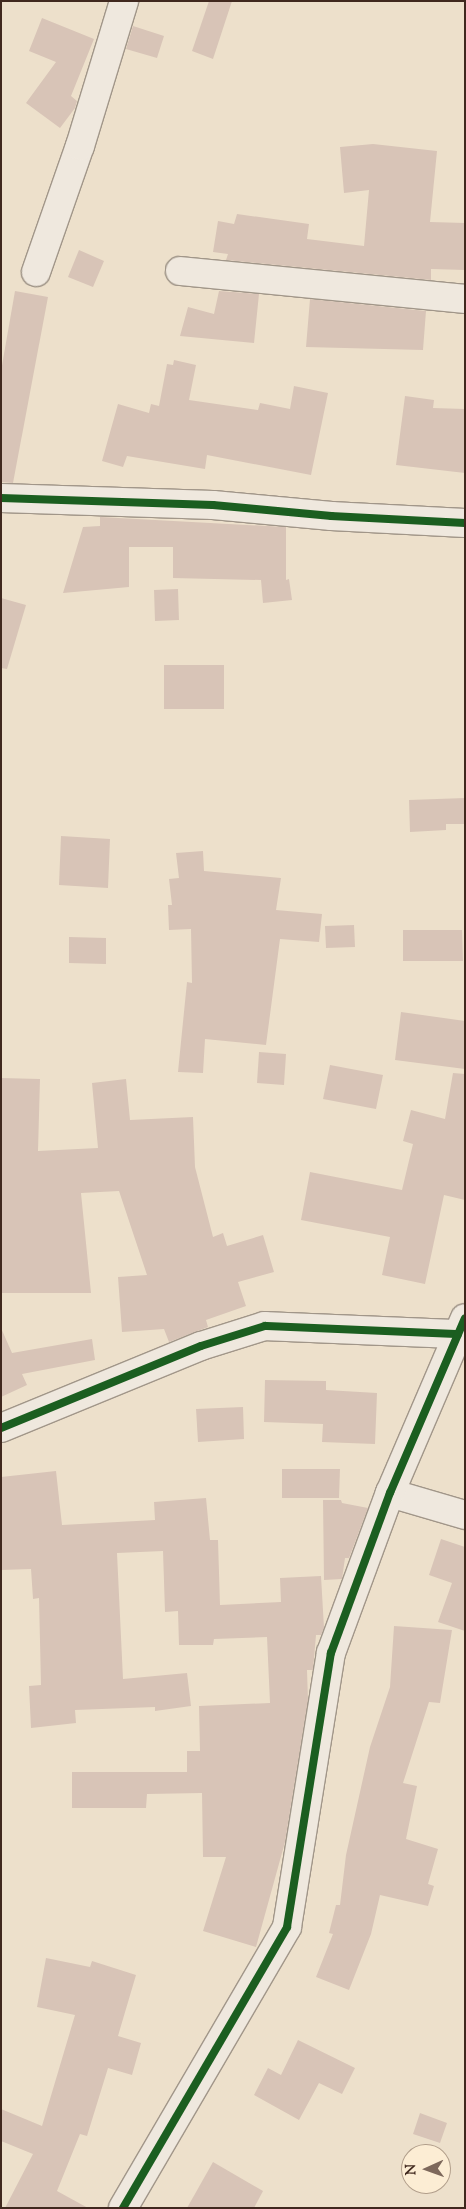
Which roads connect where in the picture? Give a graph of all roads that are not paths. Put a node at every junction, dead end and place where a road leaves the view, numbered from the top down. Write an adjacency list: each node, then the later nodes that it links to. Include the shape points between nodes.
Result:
1 (124, 1): 3 (street, via 80,146)
2 (180, 271): 4 (street)
3 (36, 272)
4 (465, 299)
5 (1, 498): 6 (street, via 213,505 331,516)
6 (465, 523)
7 (461, 1326): 8 (street, via 265,1326 201,1346); 9 (street)
8 (1, 1428)
9 (390, 1493): 10 (street); 11 (street, via 331,1653 287,1927)
10 (465, 1515)
11 (123, 2208)

